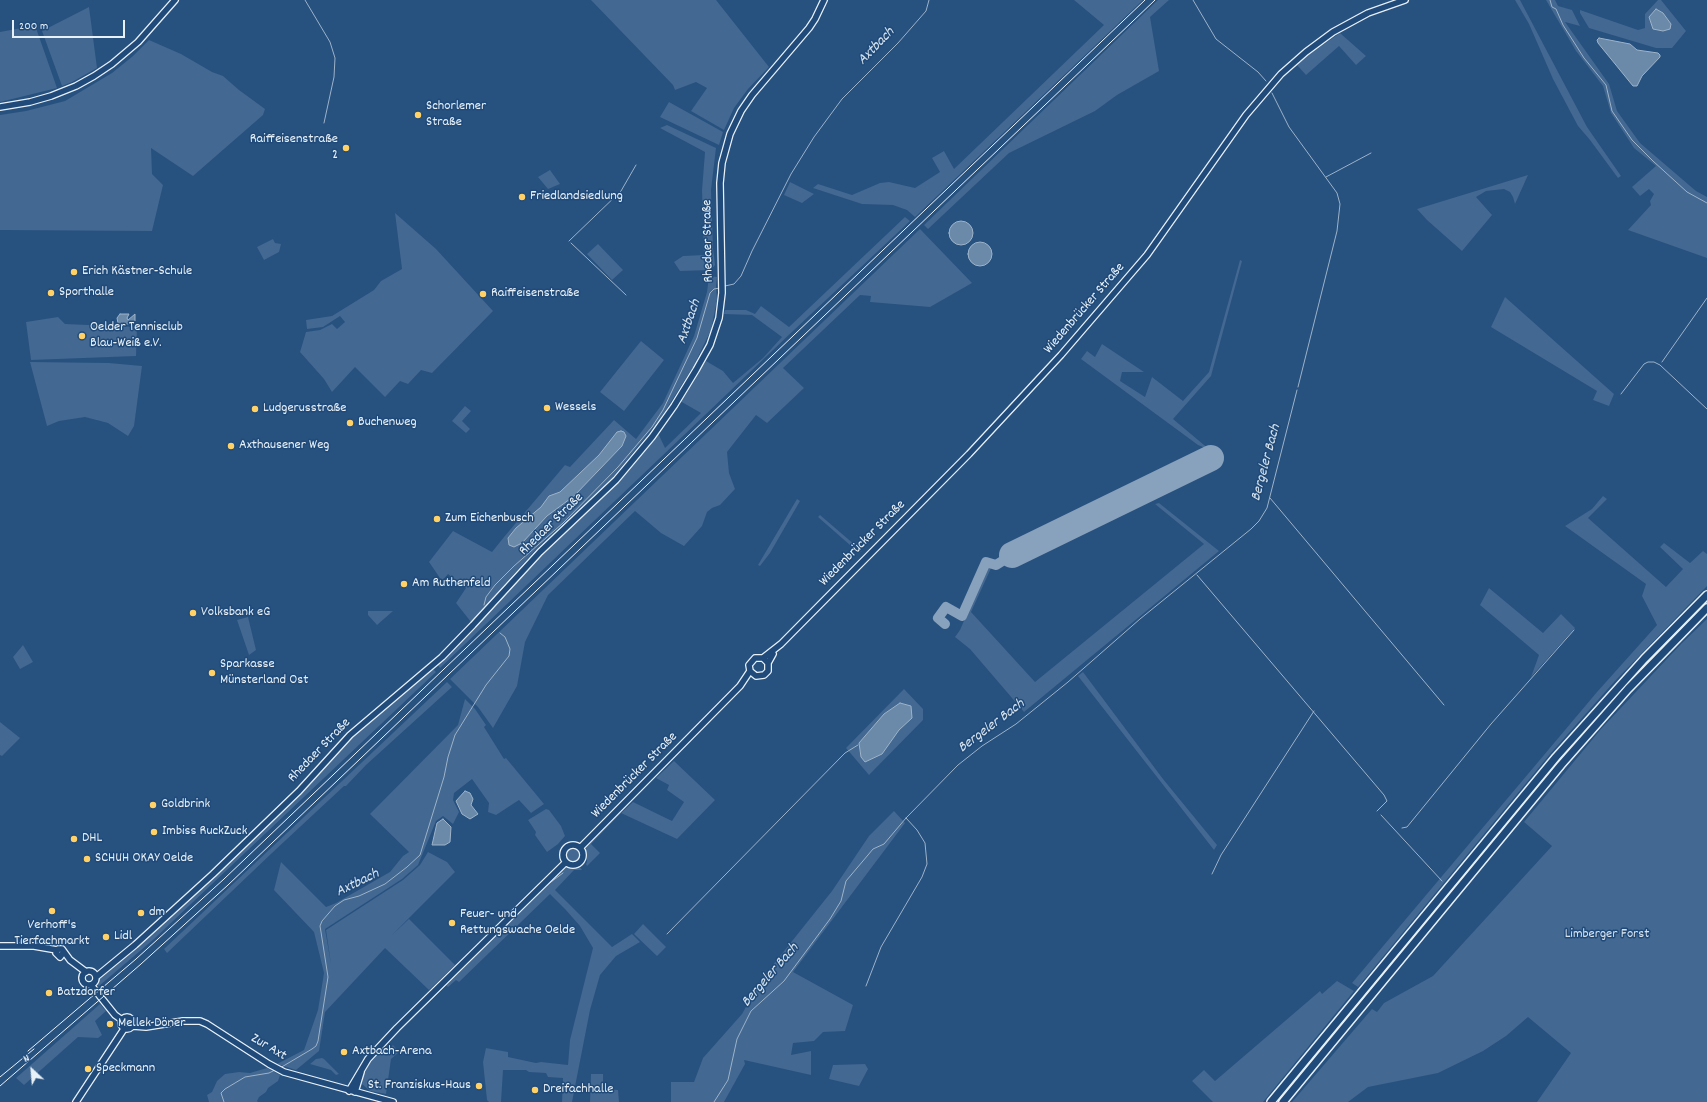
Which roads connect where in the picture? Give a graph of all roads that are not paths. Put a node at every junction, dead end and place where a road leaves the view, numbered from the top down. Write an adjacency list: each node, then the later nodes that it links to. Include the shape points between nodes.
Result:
1 (174, 0): 4 (street, via 138,42 94,76 51,96)
2 (824, 0): 15 (street, Rhedaer Straße, via 809,28 741,111 730,134 722,163 720,183 722,293 719,318 710,345 674,406 652,437 616,480 540,552 478,620 433,664 350,735 292,798 197,889 134,946)
3 (1405, 0): 7 (street, Wiedenbrücker Straße, via 1368,13 1333,32 1281,74 1246,115 1147,255 1061,355 969,454)
4 (0, 107)
5 (1707, 595): 25 (highway, via 1644,659 1556,757)
6 (1707, 608): 26 (highway, via 1628,689 1561,765)
7 (781, 644): 8 (street); 9 (street)
8 (763, 658): 9 (street); 10 (street, via 752,659 749,665)
9 (768, 663): 10 (street, via 766,673 760,676)
10 (752, 673): 11 (street, Wiedenbrücker Straße)
11 (580, 848): 12 (street, via 572,845 565,850 563,857); 12 (street, via 583,855 580,862 572,865)
12 (566, 862): 20 (street)
13 (0, 946): 14 (street, via 44,948 59,953)
14 (85, 973): 15 (street, via 92,972); 16 (street, via 83,981 85,984)
15 (95, 975): 16 (street)
16 (92, 984): 17 (street, via 115,1015)
17 (122, 1020): 18 (street, via 127,1017 132,1019); 19 (street)
18 (133, 1026): 19 (street); 21 (street, Zur Axt, via 146,1027 183,1021 207,1024 280,1070)
19 (124, 1029): 23 (street)
20 (374, 1053): 21 (street, via 362,1067); 22 (street, via 361,1073)
21 (349, 1090): 22 (street, Zur Axt)
22 (355, 1092): 24 (street, Zur Axt)
23 (76, 1102)
24 (393, 1102)
25 (1271, 1102)
26 (1283, 1102)

